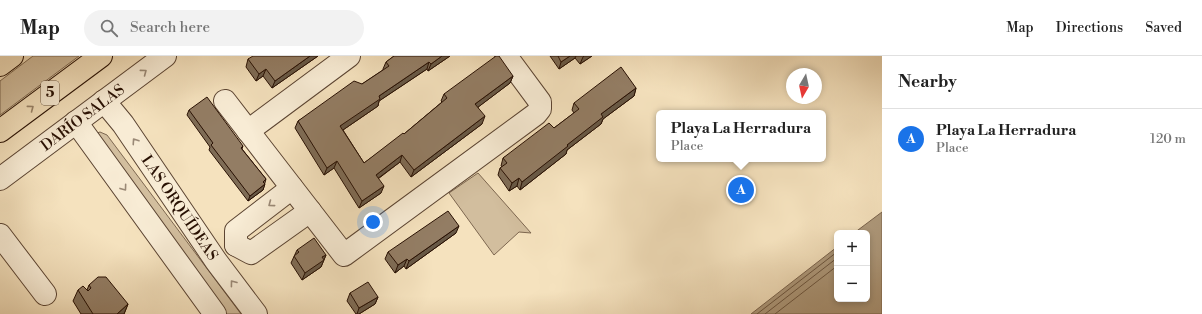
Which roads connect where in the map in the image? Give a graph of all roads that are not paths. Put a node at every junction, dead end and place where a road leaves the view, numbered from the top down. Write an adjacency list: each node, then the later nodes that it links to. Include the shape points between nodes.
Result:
1 (12, 56): 6 (highway)
2 (101, 56): 10 (highway, 5, one-way to 2)
3 (165, 56): 7 (street, DARÍO SALAS, one-way to 3)
4 (349, 56): 11 (street)
5 (506, 56): 14 (street, via 540,102 540,109 536,114 344,254)
6 (0, 65)
7 (104, 101): 9 (street, DARÍO SALAS); 17 (street, LAS ORQUÍDEAS, one-way to 7, via 123,124)
8 (225, 101): 11 (street)
9 (76, 122): 12 (street, DARÍO SALAS); 19 (street, one-way to 19)
10 (0, 131)
11 (248, 131): 13 (street)
12 (0, 179)
13 (292, 188): 14 (street); 16 (street, one-way to 16, via 236,231)
14 (310, 211): 16 (street, via 252,253)
15 (0, 235): 18 (street)
16 (236, 246): 17 (street)
17 (216, 261): 20 (street, LAS ORQUÍDEAS, one-way to 17)
18 (45, 294)
19 (215, 314)
20 (256, 314)

